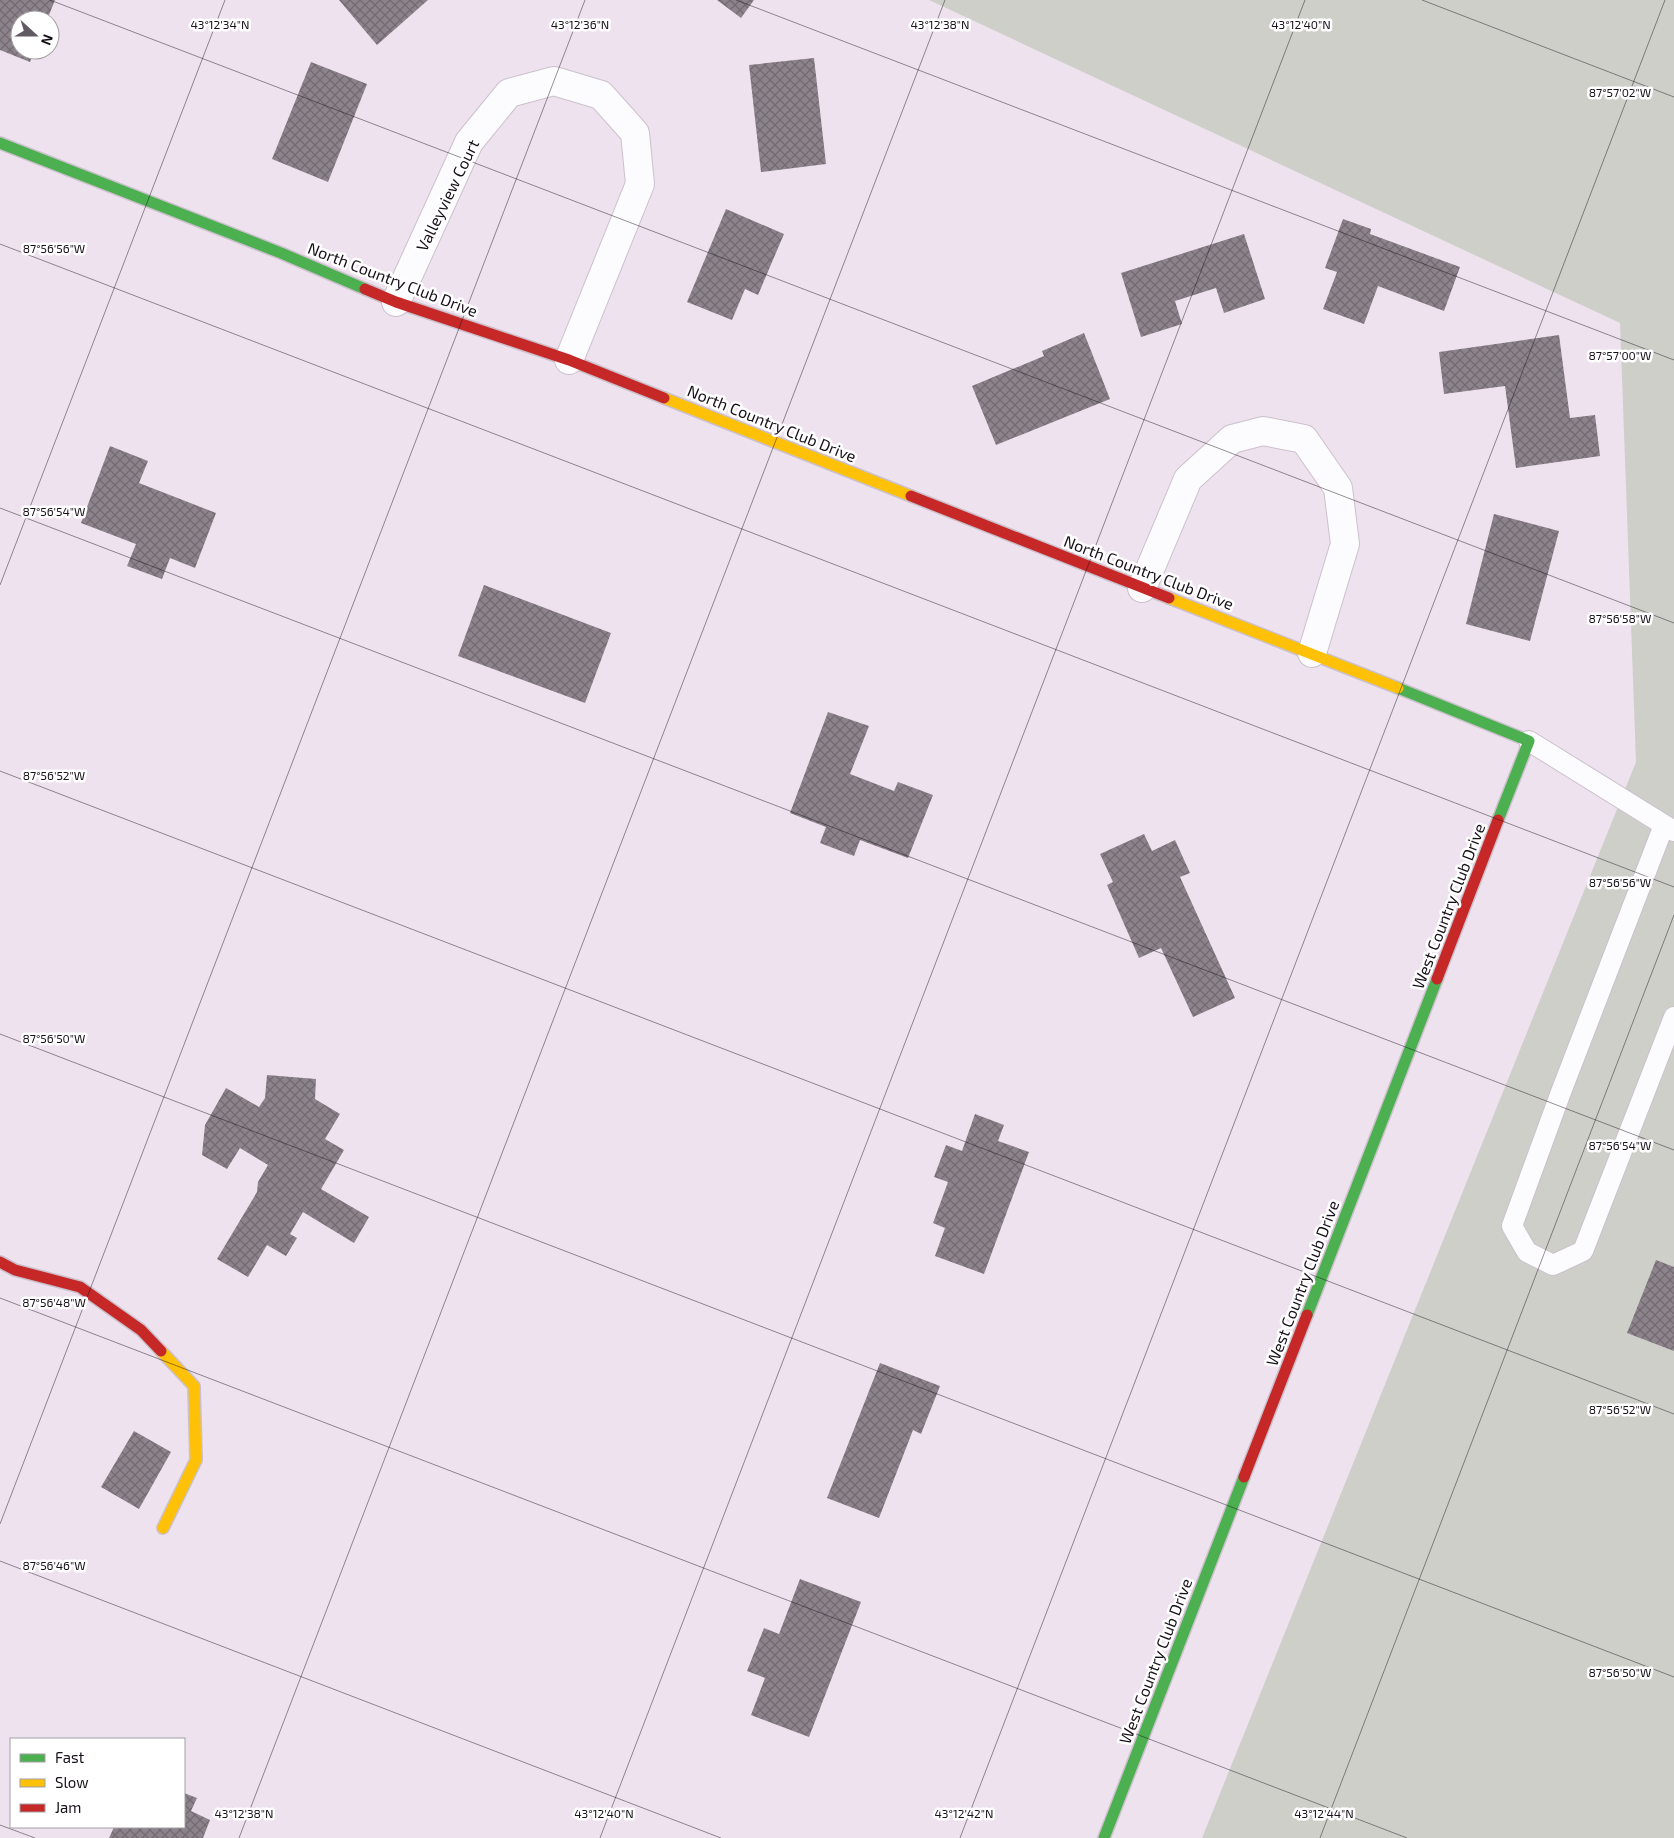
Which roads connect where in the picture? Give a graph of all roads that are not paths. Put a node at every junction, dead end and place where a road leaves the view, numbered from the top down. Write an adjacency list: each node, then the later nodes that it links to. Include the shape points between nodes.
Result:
1 (0, 143): 2 (street, North Country Club Drive, via 281,253)
2 (396, 302): 3 (street, North Country Club Drive); 3 (street, Valleyview Court, via 469,142 509,93 554,81 601,95 635,133 640,184)
3 (569, 360): 4 (street, North Country Club Drive)
4 (1142, 588): 5 (street, North Country Club Drive); 5 (street, via 1188,479 1195,472 1232,439 1263,431 1304,439 1338,488 1345,544)
5 (1312, 653): 6 (street, North Country Club Drive)
6 (1530, 741): 7 (lane); 11 (street, West Country Club Drive)
7 (1669, 828): 8 (lane, via 1560,1092 1512,1226 1527,1252 1553,1265 1583,1251)
8 (1674, 1018)
9 (0, 1262): 10 (street, via 14,1270 80,1287 141,1330 194,1386 196,1460)
10 (163, 1528)
11 (1104, 1838)

